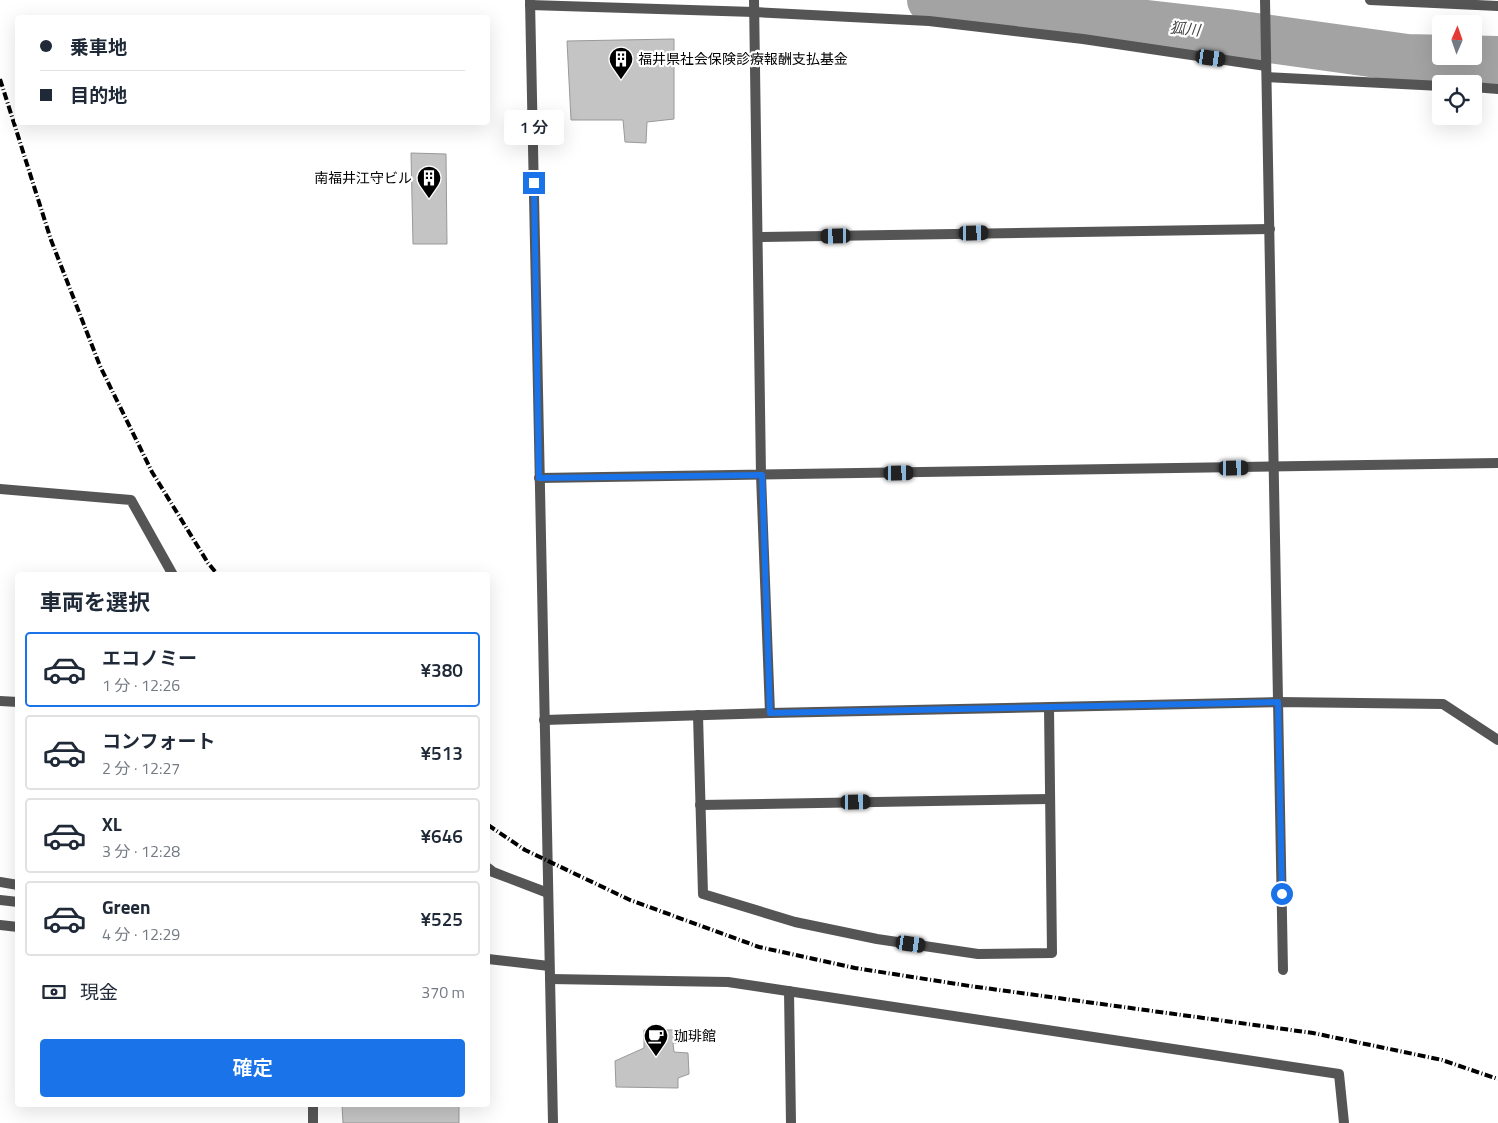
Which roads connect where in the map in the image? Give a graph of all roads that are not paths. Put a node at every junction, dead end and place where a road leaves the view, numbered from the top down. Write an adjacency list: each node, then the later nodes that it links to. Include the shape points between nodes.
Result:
1 (1265, 0): 6 (street)
2 (1370, 0): 5 (street)
3 (530, 3): 4 (street); 15 (street)
4 (754, 5): 6 (street, via 1083,39); 11 (street)
5 (1498, 6)
6 (1267, 72): 7 (street); 10 (street)
7 (1432, 85)
8 (1482, 88): 9 (street)
9 (1498, 89)
10 (1270, 229): 11 (street); 13 (street)
11 (758, 237): 14 (street)
12 (1498, 463): 13 (street)
13 (1274, 468): 14 (street); 20 (street)
14 (762, 475): 15 (street); 22 (street)
15 (539, 478): 24 (street)
16 (0, 489): 17 (street, via 131,500)
17 (171, 572)
18 (0, 701): 19 (street)
19 (15, 702)
20 (1278, 702): 21 (street); 25 (street, via 1443,704); 38 (street)
21 (1049, 707): 22 (street); 26 (street)
22 (770, 713): 23 (street)
23 (698, 715): 24 (street); 27 (street)
24 (544, 720): 31 (street)
25 (1498, 740)
26 (1050, 799): 27 (street); 27 (street, via 1052,954 978,954 877,940 795,922 703,894)
27 (700, 805)
28 (490, 870): 31 (street)
29 (0, 882): 30 (street)
30 (15, 884)
31 (548, 893): 37 (street)
32 (0, 900): 33 (street)
33 (15, 902)
34 (0, 925): 35 (street)
35 (15, 927)
36 (490, 959): 37 (street)
37 (549, 966): 39 (street)
38 (1283, 970)
39 (550, 979): 40 (street, via 728,982); 43 (street)
40 (789, 991): 44 (street); 45 (street, via 1339,1074)
41 (313, 1107): 42 (street)
42 (313, 1123)
43 (553, 1123)
44 (791, 1123)
45 (1344, 1123)

